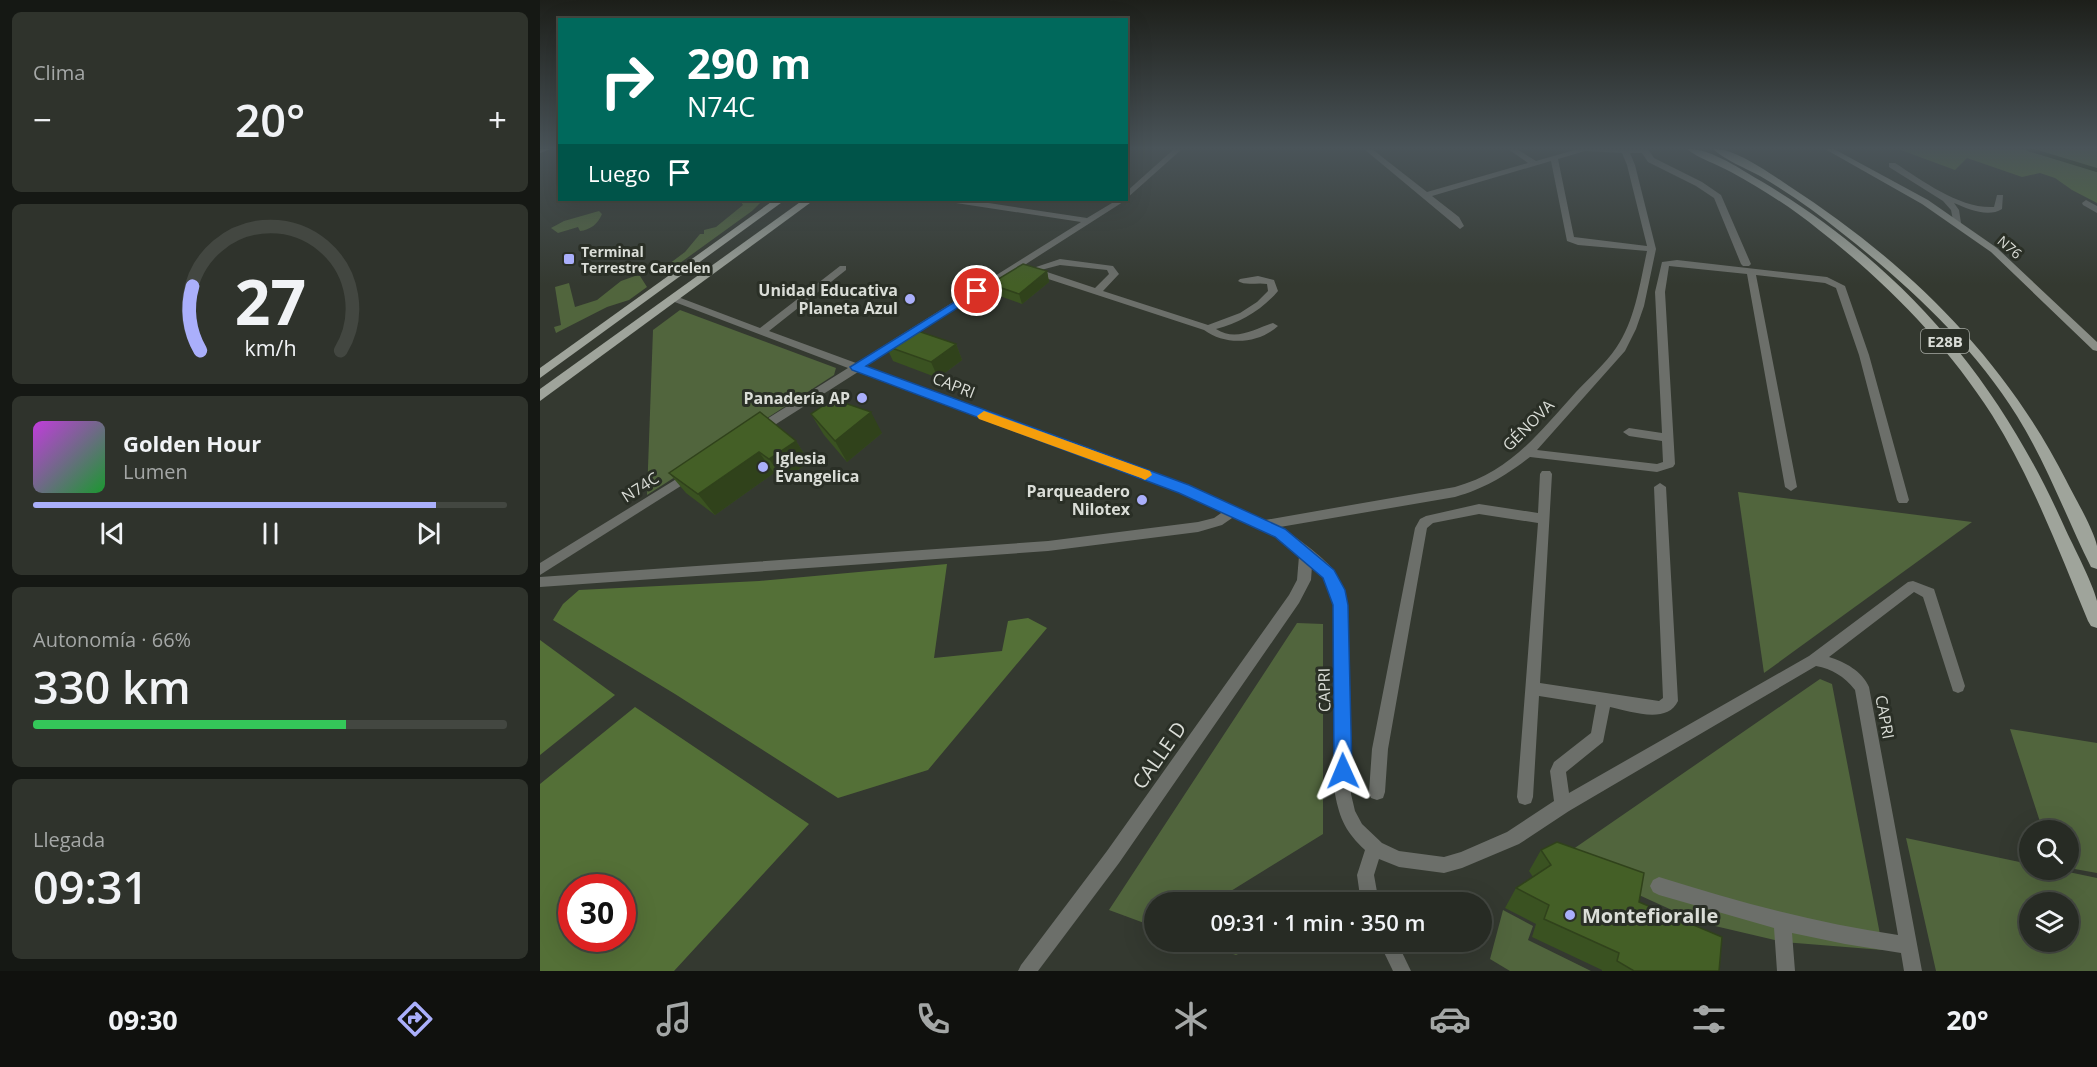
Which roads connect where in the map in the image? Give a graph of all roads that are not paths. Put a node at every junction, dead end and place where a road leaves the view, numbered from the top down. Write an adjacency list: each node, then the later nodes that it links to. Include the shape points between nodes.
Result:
1 (1561, 194): 19 (street, via 1570,239)
2 (1645, 194): 19 (street)
3 (1714, 194): 22 (street)
4 (1776, 194): 50 (main road, E28B, via 1874,271 1945,341 1972,374 2027,464)
5 (1798, 194): 47 (main road, E28B, via 1893,269 1967,342 1994,375 2053,467)
6 (1912, 194): 17 (street, N76)
7 (1426, 195): 18 (street)
8 (1942, 195): 9 (street, via 1987,210 1998,209); 17 (street, via 1955,210)
9 (2000, 197)
10 (808, 201): 26 (main road)
11 (963, 201): 16 (street)
12 (1120, 201): 16 (street)
13 (2086, 203): 15 (street)
14 (769, 204): 32 (main road)
15 (2097, 210)
16 (1090, 220): 20 (street)
17 (1957, 223): 30 (street, N76, via 1994,249)
18 (1460, 226)
19 (1652, 250): 37 (street, GÉNOVA, via 1639,306 1620,349)
20 (1018, 266): 23 (street); 31 (street)
21 (843, 268): 29 (street)
22 (1748, 268): 36 (street, via 1677,263 1663,266 1659,292); 41 (street); 42 (street, via 1827,280 1840,286 1864,355)
23 (1032, 270): 25 (street); 25 (street, via 1060,261 1110,268 1114,274)
24 (1243, 281): 28 (street, via 1271,282 1273,291 1232,321)
25 (1096, 292): 28 (street)
26 (675, 299): 29 (street, CAPRI); 33 (main road)
27 (1273, 326): 28 (street, via 1240,338 1221,337)
28 (1208, 328)
29 (761, 332): 31 (street, CAPRI)
30 (2097, 348)
31 (856, 367): 35 (street); 43 (street, CAPRI)
32 (540, 374)
33 (540, 396)
34 (1629, 432): 36 (street)
35 (748, 437)
36 (1669, 438): 37 (street, via 1671,460 1662,468)
37 (1528, 453): 45 (street, GÉNOVA, via 1498,475 1455,492)
38 (698, 469): 48 (street, N74C)
39 (1546, 474): 44 (street)
40 (1660, 488): 54 (street, via 1671,701 1661,708)
41 (1791, 488)
42 (1903, 500)
43 (1234, 510): 45 (street, CAPRI); 49 (street, via 1218,522 1198,527 1048,546)
44 (1544, 519): 53 (street); 55 (street, via 1479,509 1424,522 1380,749)
45 (1264, 525): 46 (street, CAPRI)
46 (1306, 555): 58 (street, CAPRI, via 1329,574 1341,605 1343,794 1356,830); 64 (street, CALLE D, via 1304,580 1294,599 1113,857)
47 (2097, 562)
48 (540, 570)
49 (540, 582)
50 (2097, 621)
51 (1814, 660): 52 (street, via 1913,586 1929,593); 57 (street, CAPRI); 62 (street, CAPRI, via 1842,668 1862,687)
52 (1958, 686)
53 (1533, 688): 54 (street); 56 (street)
54 (1604, 701): 57 (street, via 1598,737 1558,771)
55 (1377, 792)
56 (1525, 797)
57 (1563, 805): 58 (street, CAPRI, via 1513,838 1444,865 1399,859)
58 (1376, 849): 60 (street, via 1367,863 1364,879)
59 (1659, 886): 61 (street)
60 (1367, 892)
61 (1782, 920): 62 (street); 66 (street)
62 (1908, 945): 67 (street, CAPRI)
63 (1393, 952): 65 (street)
64 (1027, 971)
65 (1402, 971)
66 (1786, 971)
67 (1913, 971)

